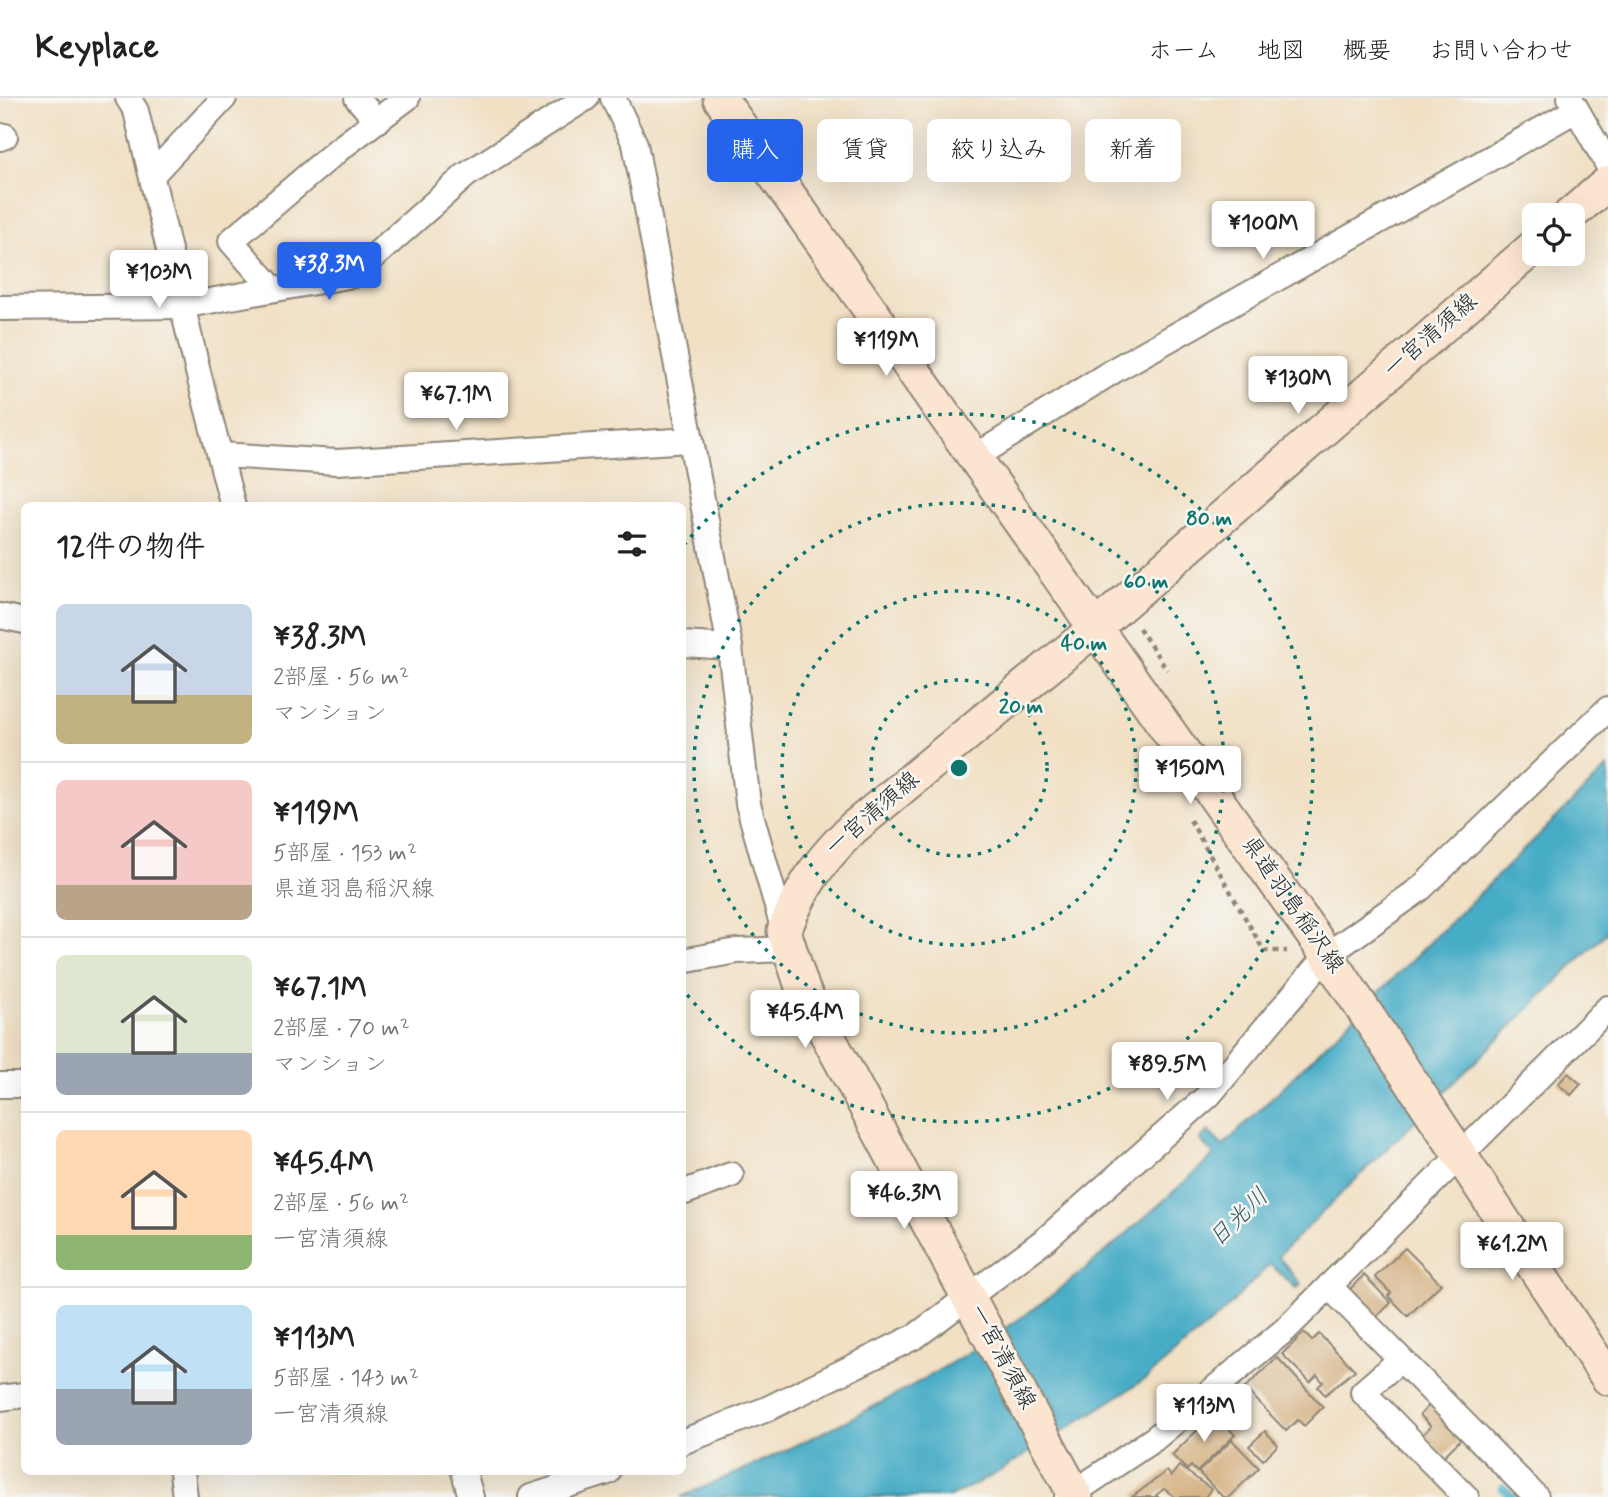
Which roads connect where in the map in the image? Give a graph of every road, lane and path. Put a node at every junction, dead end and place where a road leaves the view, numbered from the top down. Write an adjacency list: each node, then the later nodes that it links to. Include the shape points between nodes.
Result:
1 (128, 98): 11 (street, via 136,111)
2 (224, 98): 11 (street)
3 (357, 98): 9 (street)
4 (407, 98): 9 (street)
5 (586, 98): 15 (street, via 466,176 353,275)
6 (613, 98): 18 (street, via 635,144)
7 (720, 98): 20 (main road, 県道羽島稲沢線)
8 (1573, 104): 10 (street); 20 (street)
9 (377, 121): 15 (street, via 231,241)
10 (1608, 165)
11 (152, 175): 16 (street)
12 (1608, 183): 13 (main road)
13 (1584, 203)
14 (1522, 257): 24 (main road, 一宮清須線)
15 (273, 289): 16 (street)
16 (182, 306): 17 (street); 19 (street)
17 (0, 308)
18 (691, 440): 19 (street, via 337,461); 26 (street)
19 (220, 455): 21 (street)
20 (975, 457): 24 (main road, 県道羽島稲沢線)
21 (232, 502)
22 (0, 616): 23 (street)
23 (21, 620)
24 (1097, 627): 28 (main road, 一宮清須線, via 853,828 820,861 801,889); 30 (main road, 県道羽島稲沢線)
25 (686, 644): 26 (street)
26 (730, 648): 28 (street, via 748,804)
27 (1608, 709): 30 (street, via 1420,889)
28 (787, 940): 29 (street); 38 (main road, 一宮清須線, via 803,990)
29 (686, 960)
30 (1333, 964): 34 (main road, 県道羽島稲沢線); 38 (street, via 1209,1095 1046,1239)
31 (1608, 1008): 34 (street)
32 (0, 1085): 33 (street)
33 (21, 1085)
34 (1456, 1148): 37 (street); 40 (main road, 県道羽島稲沢線)
35 (731, 1175): 36 (street)
36 (686, 1192)
37 (1328, 1286): 39 (street); 47 (street, via 1286,1329 1154,1440)
38 (969, 1296): 43 (street, via 916,1336 767,1409); 47 (main road, 一宮清須線)
39 (1401, 1360): 51 (street, via 1363,1392); 52 (street)
40 (1608, 1378)
41 (21, 1395): 42 (street)
42 (0, 1398)
43 (686, 1441)
44 (182, 1475): 48 (street)
45 (465, 1475): 49 (street)
46 (593, 1475): 50 (street)
47 (1072, 1496)
48 (185, 1497)
49 (471, 1497)
50 (531, 1497)
51 (1466, 1497)
52 (1536, 1497)

